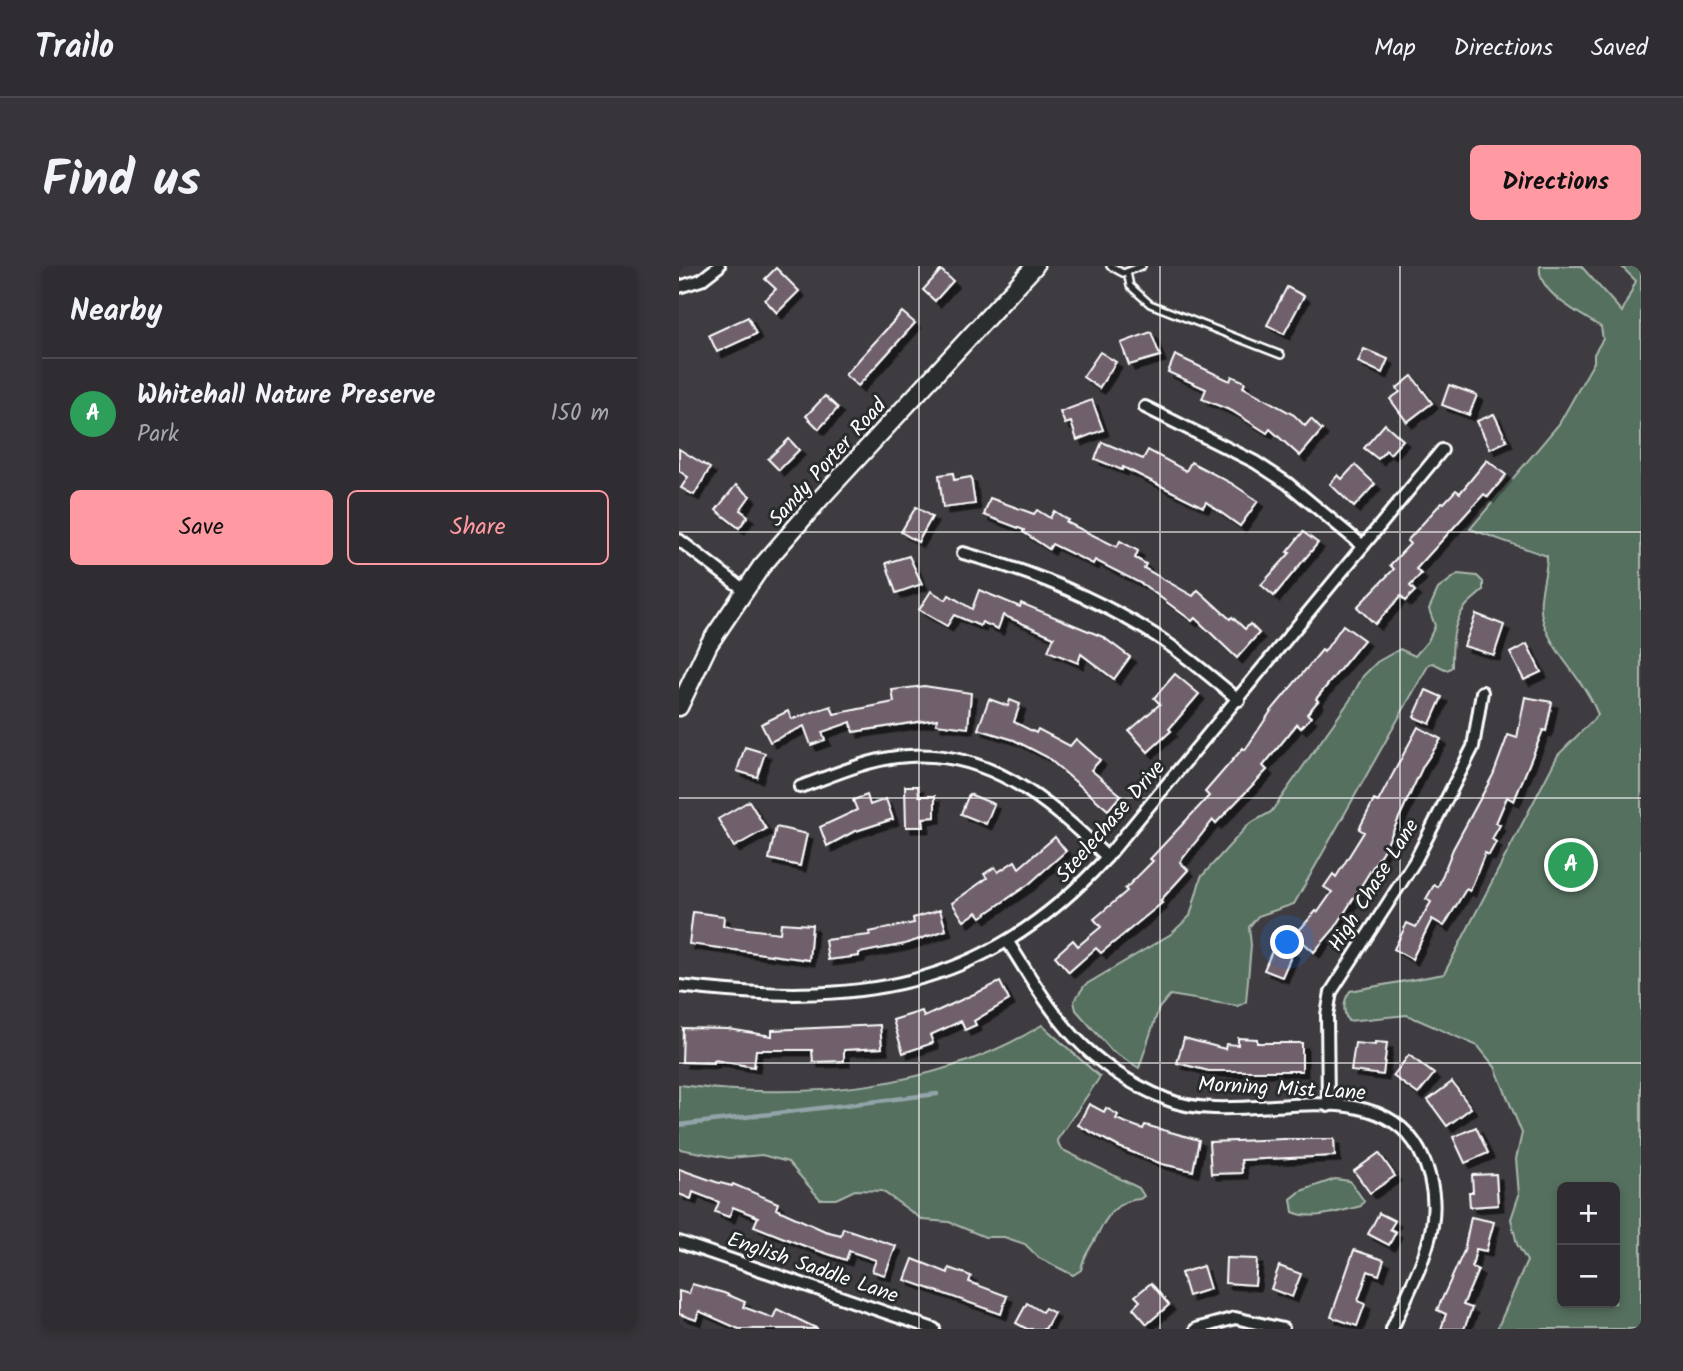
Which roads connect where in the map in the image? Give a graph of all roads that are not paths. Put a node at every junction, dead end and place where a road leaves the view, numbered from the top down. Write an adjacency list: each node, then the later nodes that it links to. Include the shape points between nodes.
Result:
1 (719, 266): 6 (street, via 701,280)
2 (1035, 266): 13 (street, Sandy Porter Road)
3 (1109, 266): 5 (lane)
4 (1142, 266): 5 (lane)
5 (1127, 272): 7 (lane, via 1130,286 1150,304)
6 (679, 287)
7 (1281, 355)
8 (1145, 407): 11 (street, via 1255,462)
9 (1442, 450): 11 (street, Steelechase Drive)
10 (679, 540): 13 (street)
11 (1363, 546): 15 (street, Steelechase Drive)
12 (964, 553): 15 (street, via 1027,572 1130,620)
13 (743, 589): 16 (street, Sandy Porter Road, via 709,644)
14 (1482, 692): 21 (street, High Chase Lane, via 1473,747 1415,861 1331,992)
15 (1239, 700): 18 (street, Steelechase Drive)
16 (679, 707)
17 (800, 787): 18 (street, via 897,757 936,756 1015,780 1047,801)
18 (1107, 857): 19 (street, Steelechase Drive, via 1048,916)
19 (1008, 942): 20 (street, Steelechase Drive, via 971,960 884,988 789,995); 21 (street, Morning Mist Lane, via 1070,1035 1131,1082 1169,1101 1210,1106)
20 (679, 986)
21 (1328, 1106): 26 (street, Morning Mist Lane, via 1368,1110 1397,1122 1416,1145 1434,1187 1436,1211 1430,1236)
22 (679, 1242): 23 (street, English Saddle Lane)
23 (934, 1329)
24 (1196, 1329): 25 (street, via 1235,1318)
25 (1283, 1329)
26 (1392, 1329)

